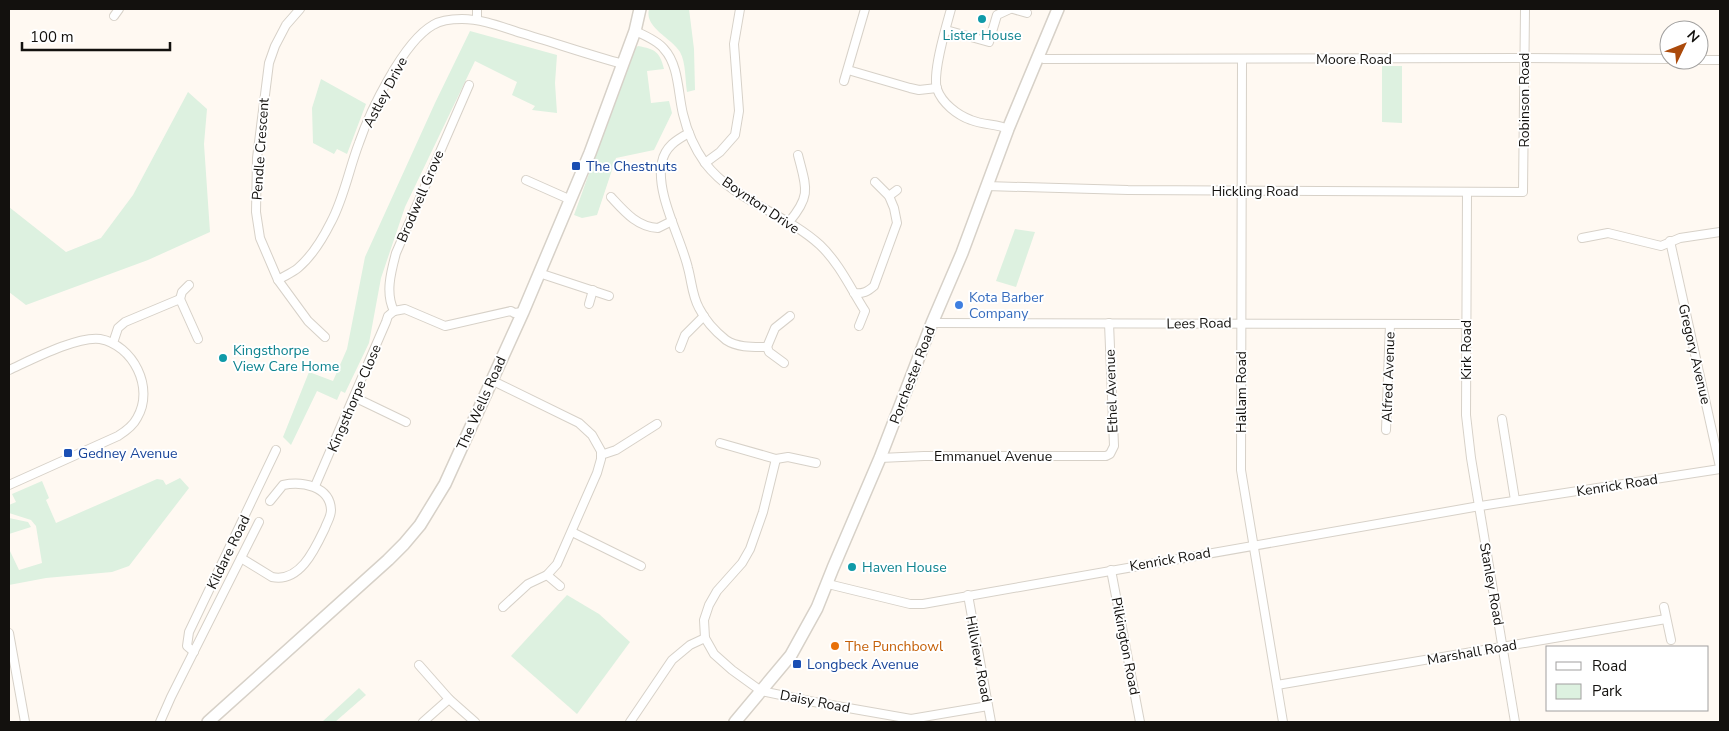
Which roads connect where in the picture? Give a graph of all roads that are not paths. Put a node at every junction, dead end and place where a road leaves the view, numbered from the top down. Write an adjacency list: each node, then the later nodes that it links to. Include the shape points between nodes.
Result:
1 (119, 9): 12 (street)
2 (300, 9): 45 (street, Pendle Crescent, via 286,25 268,63 257,158 256,212 260,238)
3 (477, 9): 13 (street)
4 (640, 9): 15 (street, The Wells Road)
5 (740, 9): 28 (street, via 734,44 739,110 735,135)
6 (865, 9): 21 (street)
7 (950, 9): 14 (street)
8 (1011, 9): 11 (street); 14 (street, via 997,15 989,42)
9 (1058, 9): 16 (street, Porchester Road)
10 (1525, 9): 17 (street, Robinson Road)
11 (1027, 13)
12 (114, 16)
13 (477, 20): 20 (street, Astley Drive); 45 (street, Astley Drive, via 447,20 433,25 409,48 398,63 359,142 331,222 298,268)
14 (946, 30): 24 (street, via 936,72)
15 (635, 31): 20 (street, The Wells Road); 26 (street, Boynton Drive, via 663,48 668,55)
16 (1038, 57): 18 (street, Moore Road); 25 (street, Porchester Road)
17 (1524, 58): 18 (street, Moore Road); 19 (street, Moore Road); 35 (street, Robinson Road)
18 (1242, 59): 33 (street, Hallam Road)
19 (1659, 59)
20 (623, 64): 38 (street, The Wells Road)
21 (848, 70): 22 (street); 24 (street, via 910,88)
22 (844, 81)
23 (469, 85): 52 (street, Brodwell Grove, via 396,253 389,296)
24 (937, 88): 25 (street, via 942,99 961,115)
25 (1008, 129): 31 (street, Porchester Road)
26 (689, 133): 28 (street, Boynton Drive); 39 (street, via 668,147 662,162 661,183)
27 (798, 154): 40 (street, via 806,192 801,208)
28 (705, 163): 40 (street, Boynton Drive, via 742,195)
29 (526, 180): 38 (street)
30 (875, 182): 36 (street)
31 (986, 186): 33 (street, Hickling Road); 56 (street, Porchester Road)
32 (896, 190): 36 (street)
33 (1241, 191): 34 (street, Hickling Road); 57 (street, Hallam Road)
34 (1467, 192): 35 (street, Hickling Road); 60 (street, Kirk Road)
35 (1523, 192)
36 (889, 196): 48 (street, via 897,223 874,286 867,292)
37 (611, 197): 39 (street, via 641,224 658,228)
38 (571, 200): 44 (street, The Wells Road)
39 (672, 221): 54 (street, via 693,295)
40 (789, 222): 48 (street, Boynton Drive, via 820,245)
41 (1720, 232): 43 (street)
42 (1582, 238): 43 (street, via 1608,234 1661,246)
43 (1670, 241): 82 (street, Gregory Avenue)
44 (539, 273): 47 (street); 53 (street, The Wells Road)
45 (278, 280): 62 (street, Pendle Crescent, via 308,321)
46 (189, 285): 50 (street)
47 (593, 290): 49 (street); 51 (street)
48 (854, 293): 61 (street, Boynton Drive, via 865,311)
49 (609, 296)
50 (180, 300): 63 (street); 64 (street, via 124,322 118,328)
51 (589, 304)
52 (394, 311): 53 (street, via 405,310 445,326 511,311); 70 (street, Kingsthorpe Close, via 388,316)
53 (523, 312): 69 (street, The Wells Road)
54 (704, 316): 65 (street, via 734,344); 66 (street, via 685,335)
55 (790, 316): 65 (street, via 775,328)
56 (932, 322): 58 (street, Lees Road); 79 (street, Porchester Road)
57 (1241, 322): 58 (street, Lees Road); 59 (street, Lees Road); 90 (street, Hallam Road, via 1241,470)
58 (1109, 323): 78 (street, Ethel Avenue, via 1114,446)
59 (1390, 324): 60 (street, Lees Road); 74 (street, Alfred Avenue)
60 (1466, 324): 87 (street, Kirk Road, via 1466,415)
61 (859, 326)
62 (325, 337)
63 (198, 339)
64 (113, 343): 68 (street, via 85,339); 83 (street, via 124,351 141,374 141,410 129,429)
65 (767, 347): 67 (street)
66 (680, 348)
67 (784, 363)
68 (9, 370)
69 (491, 380): 77 (street, via 579,423 597,443); 113 (street, The Wells Road, via 445,484 431,509 404,544)
70 (354, 397): 72 (street); 84 (street, Kingsthorpe Close)
71 (1502, 419): 85 (street)
72 (406, 422)
73 (657, 424): 77 (street, via 616,450)
74 (1386, 430)
75 (720, 443): 80 (street)
76 (276, 450): 105 (street, Kildare Road, via 189,632 187,646)
77 (601, 454): 89 (street, via 597,473)
78 (1106, 456): 79 (street, Emmanuel Avenue)
79 (880, 458): 95 (street, Porchester Road)
80 (776, 459): 81 (street, via 788,457); 102 (street, via 750,549 709,605 704,620)
81 (816, 464)
82 (1720, 468): 85 (street, Kenrick Road)
83 (9, 485)
84 (315, 486): 86 (street, via 301,483 283,485); 91 (street, Kildare Road, via 328,499 331,516 317,547 306,562 289,575 277,578)
85 (1515, 500): 87 (street, Kenrick Road)
86 (270, 501)
87 (1479, 506): 90 (street, Kenrick Road); 104 (street, Stanley Road)
88 (259, 522): 91 (street, Kildare Road)
89 (572, 532): 92 (street); 94 (street, via 557,564)
90 (1253, 545): 93 (street, Kenrick Road); 107 (street, Hallam Road)
91 (242, 558): 105 (street, Kildare Road)
92 (641, 566)
93 (1111, 570): 97 (street, Kenrick Road); 119 (street, Pilkington Road)
94 (547, 575): 96 (street); 98 (street, via 528,584)
95 (828, 584): 97 (street, Kenrick Road, via 910,604); 108 (street, Porchester Road, via 795,648)
96 (560, 586)
97 (968, 595): 110 (street, Hillview Road)
98 (503, 607)
99 (1664, 607): 100 (street)
100 (1666, 619): 103 (street); 104 (street, Marshall Road)
101 (9, 633): 112 (street)
102 (705, 638): 108 (street, via 714,654); 116 (street, via 672,660)
103 (1671, 640)
104 (1503, 647): 107 (street, Marshall Road); 121 (street, Stanley Road)
105 (194, 652): 111 (street, Kildare Road)
106 (419, 665): 109 (street)
107 (1277, 685): 120 (street, Hallam Road)
108 (761, 691): 110 (street, Daisy Road, via 911,719); 117 (street, Porchester Road)
109 (448, 699): 114 (street); 115 (street)
110 (988, 706): 118 (street, Hillview Road)
111 (162, 721)
112 (25, 722)
113 (208, 722)
114 (423, 722)
115 (475, 722)
116 (630, 722)
117 (735, 722)
118 (991, 722)
119 (1140, 722)
120 (1283, 722)
121 (1515, 722)

